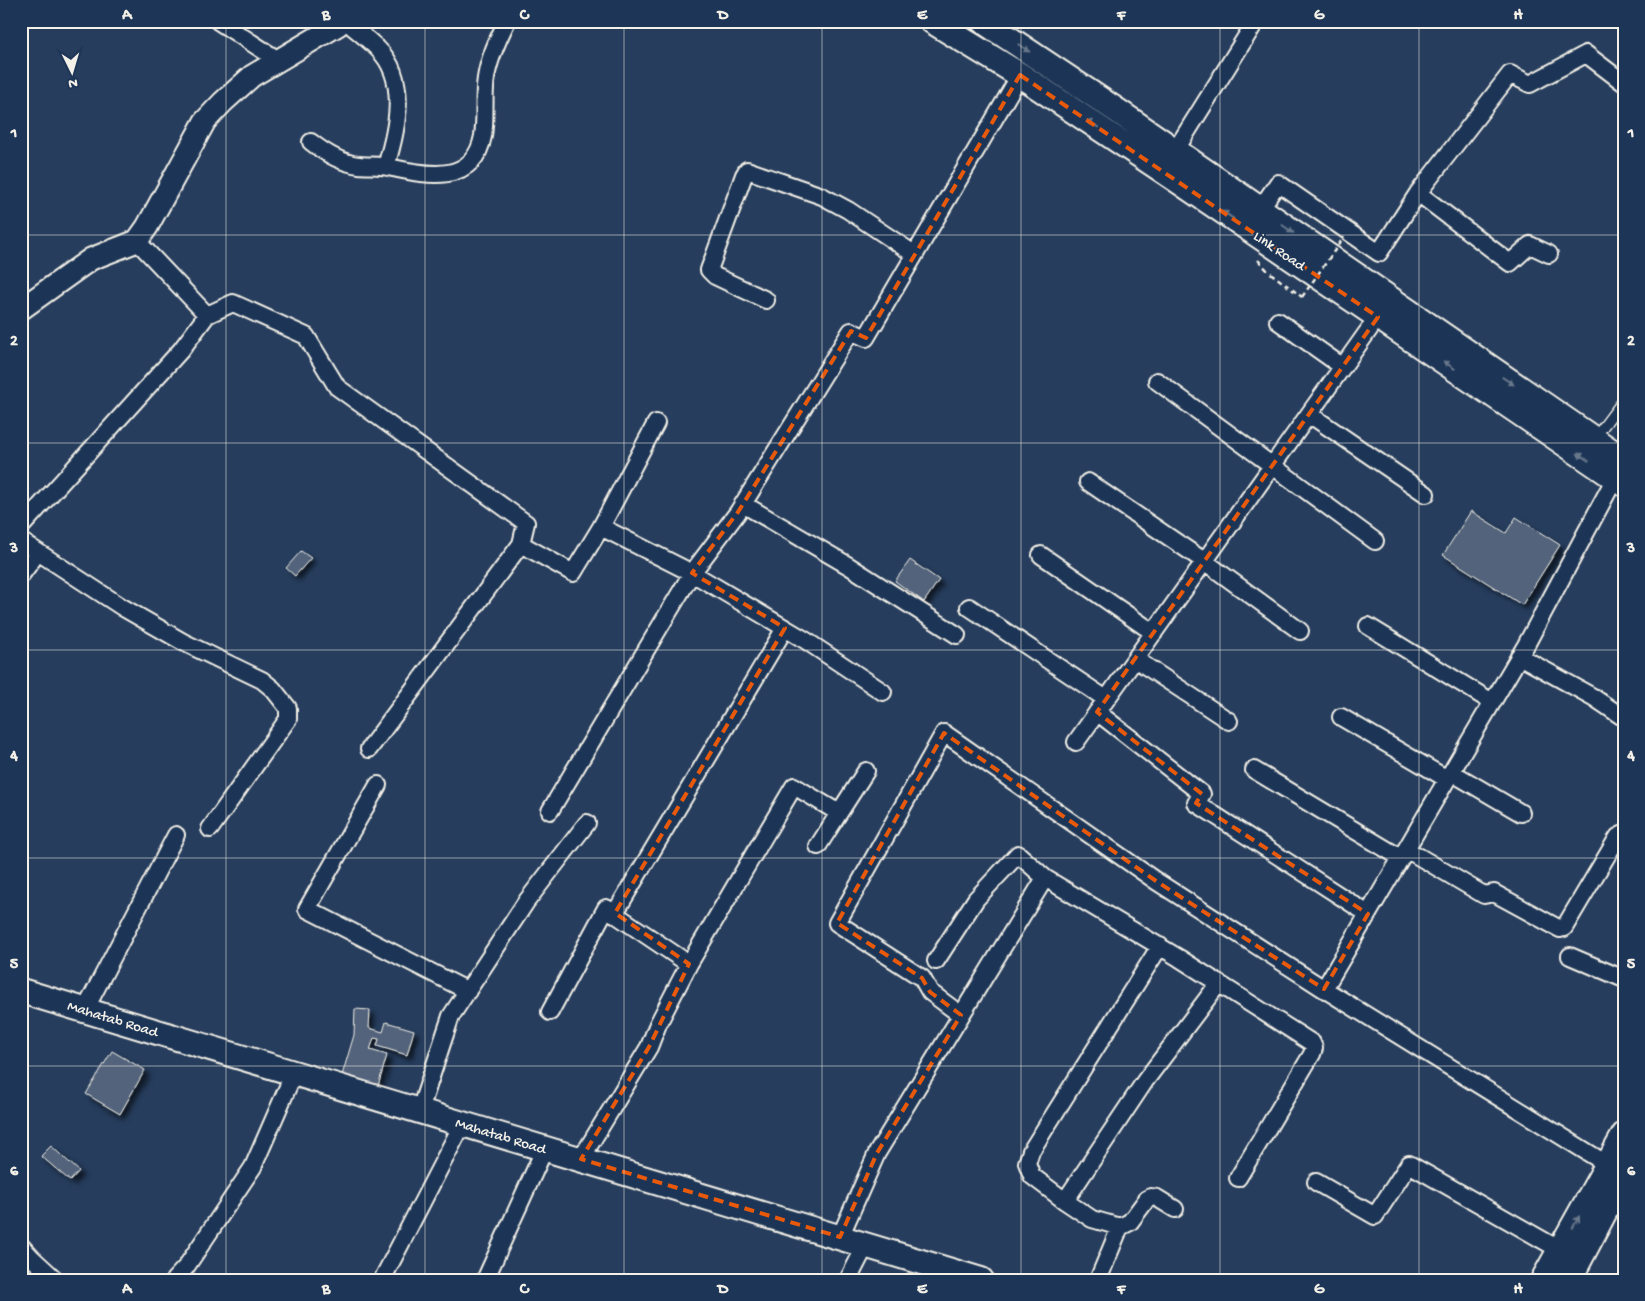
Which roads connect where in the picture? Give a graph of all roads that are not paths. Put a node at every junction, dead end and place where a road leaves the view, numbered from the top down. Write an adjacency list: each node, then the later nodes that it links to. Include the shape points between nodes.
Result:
1 (218, 21): 8 (street)
2 (341, 21): 8 (street)
3 (346, 21): 13 (street, via 379,50 392,68 398,112)
4 (507, 21): 13 (street, via 486,77 482,136 475,157 461,170 437,175)
5 (932, 21): 9 (main road, Link Road)
6 (983, 21): 12 (main road, Link Road, one-way to 12)
7 (1256, 21): 12 (street)
8 (278, 60): 16 (street, via 252,76 205,121)
9 (1020, 75): 17 (street); 22 (main road, Link Road, one-way to 9)
10 (1624, 83): 14 (street, via 1586,54 1530,84 1510,74)
11 (311, 142): 13 (street, via 328,155 358,165)
12 (1175, 151): 15 (main road, Link Road)
13 (386, 166)
14 (1418, 193): 15 (street, via 1379,253 1278,183); 18 (street, via 1510,262 1530,245)
15 (1260, 209): 29 (main road, Link Road, one-way to 29)
16 (137, 241): 20 (street, via 90,259); 21 (street)
17 (914, 254): 19 (street, via 822,196 747,170 709,270 714,276); 34 (street, via 866,338 851,330)
18 (1549, 254)
19 (766, 300)
20 (21, 309)
21 (207, 315): 35 (street, via 181,350); 39 (street, via 233,303 306,336 337,387 526,523)
22 (1378, 317): 24 (street); 31 (main road, Link Road, one-way to 22)
23 (1278, 321): 24 (street)
24 (1343, 367): 27 (street)
25 (1157, 381): 30 (street)
26 (1624, 399): 29 (lane)
27 (1309, 414): 30 (street); 33 (street)
28 (656, 423): 36 (street)
29 (1594, 440): 31 (main road, Link Road)
30 (1272, 466): 38 (street); 42 (street)
31 (1621, 474): 51 (street)
32 (1088, 482): 42 (street)
33 (1426, 494)
34 (743, 504): 43 (street); 50 (street, via 850,566)
35 (21, 527)
36 (601, 528): 39 (street, via 573,573); 43 (street)
37 (21, 541): 40 (street)
38 (1375, 541)
39 (521, 544): 61 (street)
40 (38, 552): 44 (street); 70 (street, via 183,642 262,680 288,708 288,719)
41 (1042, 554): 49 (street)
42 (1204, 562): 48 (street); 49 (street)
43 (692, 573): 47 (street); 66 (street)
44 (21, 575)
45 (969, 607): 54 (street)
46 (1368, 626): 55 (street)
47 (784, 628): 53 (street); 76 (street)
48 (1300, 631)
49 (1154, 632): 52 (street)
50 (957, 635)
51 (1519, 656): 55 (street); 58 (street)
52 (1135, 659): 54 (street); 59 (street)
53 (883, 692)
54 (1106, 699): 56 (street)
55 (1492, 702): 64 (street)
56 (1097, 712): 60 (street); 77 (street, via 1202,794 1196,803)
57 (1341, 717): 64 (street)
58 (1624, 718)
59 (1229, 722)
60 (1076, 742)
61 (369, 750)
62 (1254, 770): 74 (street)
63 (866, 771): 67 (street)
64 (1449, 776): 68 (street); 74 (street)
65 (378, 785): 86 (street, via 307,909)
66 (550, 811)
67 (839, 813): 73 (street); 81 (street, via 794,786)
68 (1521, 813)
69 (587, 823): 86 (street, via 526,902)
70 (210, 829)
71 (1624, 834): 74 (street, via 1618,837 1564,928 1560,929 1494,892 1484,896)
72 (176, 835): 87 (street)
73 (818, 846)
74 (1404, 853): 77 (street)
75 (1045, 878): 78 (street); 80 (street, via 1018,854 976,898); 89 (street)
76 (615, 913): 81 (street); 88 (street, via 606,908)
77 (1368, 914): 84 (street)
78 (1160, 946): 83 (street); 99 (street, via 1031,1152 1027,1164 1032,1176)
79 (1570, 956): 82 (street)
80 (936, 961)
81 (689, 964): 95 (street, via 649,1047)
82 (1624, 979)
83 (1219, 983): 97 (street, via 1308,1039 1314,1048); 99 (street, via 1145,1081)
84 (1324, 989): 89 (street, via 1156,881 944,733 837,923 922,978 930,992); 96 (street)
85 (21, 991): 87 (main road, Mahatab Road)
86 (468, 991): 91 (street, via 451,1016)
87 (85, 1010): 90 (main road, Mahatab Road)
88 (550, 1012)
89 (961, 1014): 102 (street, via 877,1153)
90 (294, 1073): 91 (main road, Mahatab Road); 107 (street, via 253,1167)
91 (420, 1110): 92 (main road, Mahatab Road)
92 (463, 1124): 94 (main road, Mahatab Road); 108 (street)
93 (1624, 1135): 96 (main road)
94 (544, 1148): 95 (main road, Mahatab Road); 109 (street)
95 (580, 1159): 102 (main road, Mahatab Road)
96 (1616, 1170): 105 (main road, one-way to 96); 114 (main road)
97 (1238, 1178)
98 (1316, 1182): 105 (street, via 1375,1216 1409,1164)
99 (1065, 1201): 101 (street, via 1092,1219)
100 (1175, 1209): 101 (street, via 1152,1197 1130,1222)
101 (1120, 1227): 112 (street)
102 (840, 1237): 103 (main road, Mahatab Road)
103 (866, 1245): 110 (street); 111 (main road, Mahatab Road)
104 (21, 1246): 106 (street)
105 (1560, 1250): 113 (main road)
106 (56, 1280)
107 (174, 1280)
108 (382, 1280)
109 (485, 1280)
110 (848, 1280)
111 (981, 1280)
112 (1098, 1280)
113 (1543, 1280)
114 (1569, 1280)

